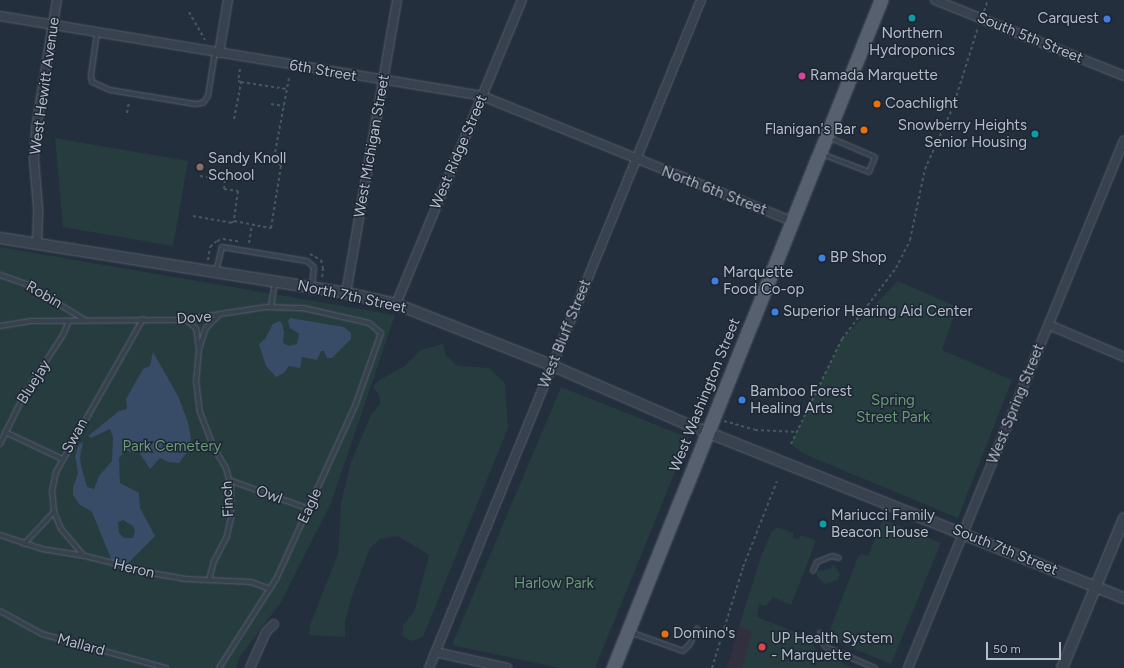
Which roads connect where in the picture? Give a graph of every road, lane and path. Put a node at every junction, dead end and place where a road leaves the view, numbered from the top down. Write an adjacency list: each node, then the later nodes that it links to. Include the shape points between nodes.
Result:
1 (57, 0): 12 (street, West Hewitt Avenue)
2 (228, 0): 15 (street)
3 (397, 0): 19 (street, West Michigan Street)
4 (522, 0): 22 (street, West Ridge Street)
5 (701, 0): 31 (street, West Bluff Street)
6 (881, 0): 28 (main road, West Washington Street)
7 (935, 0): 11 (street, South 5th Street)
8 (988, 0): 11 (path)
9 (189, 12): 14 (path)
10 (0, 16): 12 (street, 6th Street)
11 (981, 18): 17 (street, South 5th Street); 61 (path, via 953,107 925,169 910,240 896,268 842,339)
12 (54, 26): 13 (street, 6th Street); 39 (street, West Hewitt Avenue, via 36,129)
13 (97, 33): 15 (street, 6th Street); 15 (lane, via 90,75 92,82 104,88 195,104 208,96)
14 (205, 40)
15 (217, 53): 19 (street, 6th Street)
16 (240, 70): 20 (path, via 238,81)
17 (1124, 76)
18 (288, 78): 21 (path)
19 (383, 81): 22 (street, 6th Street); 44 (street, West Michigan Street)
20 (241, 82): 21 (path); 27 (path)
21 (286, 89): 25 (path)
22 (482, 96): 31 (street, 6th Street); 45 (street, West Ridge Street)
23 (128, 102): 26 (path)
24 (271, 104): 25 (path)
25 (284, 106): 36 (path, via 274,158 281,166 271,228)
26 (127, 113)
27 (234, 120)
28 (826, 136): 30 (main road, West Washington Street); 30 (lane, via 876,157 869,172)
29 (1124, 140): 52 (street, West Spring Street)
30 (819, 153): 35 (main road, West Washington Street)
31 (636, 160): 35 (street, North 6th Street); 57 (street, West Bluff Street)
32 (200, 176): 34 (path, via 225,180 224,189 238,191)
33 (193, 216): 34 (path, via 231,223)
34 (234, 221): 36 (path)
35 (792, 221): 60 (main road, West Washington Street)
36 (252, 225): 38 (path)
37 (0, 238): 39 (street, North 7th Street)
38 (249, 243)
39 (36, 244): 40 (street, North 7th Street)
40 (216, 272): 42 (street, North 7th Street); 43 (lane, via 220,249 224,247 309,262 314,267)
41 (0, 274): 49 (lane, Robin, via 26,284)
42 (275, 282): 43 (street, North 7th Street); 46 (lane)
43 (312, 287): 44 (street, North 7th Street)
44 (346, 293): 45 (street, North 7th Street)
45 (396, 304): 57 (street, North 7th Street)
46 (271, 307): 47 (lane, Dove); 54 (lane, Dove, via 302,308 370,323)
47 (217, 317): 50 (lane, Dove); 55 (lane, Finch, via 206,328)
48 (143, 319): 49 (lane, Dove); 50 (lane, Dove); 64 (lane, Swan)
49 (86, 320): 51 (lane, Dove)
50 (186, 320): 55 (lane, Finch, via 196,328)
51 (69, 321): 53 (lane, Dove, via 33,321); 59 (lane, Bluejay, via 63,336 24,393)
52 (1049, 325): 56 (street); 70 (street, West Spring Street)
53 (0, 326)
54 (381, 333): 67 (lane, Eagle, via 355,406)
55 (199, 349): 65 (lane, Finch, via 196,381 200,412)
56 (1124, 357)
57 (553, 366): 60 (street, North 7th Street); 85 (street, West Bluff Street)
58 (726, 422): 61 (path, via 755,430)
59 (5, 432): 62 (lane, Bluejay); 64 (lane)
60 (707, 432): 70 (street, South 7th Street); 83 (main road, West Washington Street)
61 (796, 432): 63 (path)
62 (0, 444)
63 (791, 444)
64 (62, 459): 68 (lane, Swan, via 52,491)
65 (229, 480): 67 (lane, Owl); 76 (lane, Finch, via 231,518 227,536 214,561)
66 (777, 481): 92 (path, via 743,567)
67 (309, 509): 78 (lane, Eagle)
68 (54, 512): 72 (lane); 73 (lane, Swan, via 61,529)
69 (1124, 518): 77 (street)
70 (963, 533): 77 (street, South 7th Street); 94 (street, West Spring Street)
71 (0, 535): 72 (lane, Heron)
72 (24, 544): 73 (lane, Heron)
73 (85, 556): 76 (lane, Heron, via 157,574)
74 (838, 558): 75 (lane, via 832,556 817,562)
75 (813, 571)
76 (209, 580): 78 (lane, Heron, via 251,582)
77 (1096, 586): 79 (street, South 7th Street); 95 (street)
78 (270, 589): 87 (lane, Eagle)
79 (1124, 598)
80 (0, 611): 86 (lane, Mallard, via 42,634)
81 (274, 624): 88 (street, via 260,644)
82 (697, 628): 83 (lane, via 690,644 683,651)
83 (628, 631): 91 (main road, West Washington Street)
84 (820, 633): 93 (lane, via 821,641 826,647)
85 (435, 652): 89 (street, West Bluff Street); 90 (street)
86 (166, 668)
87 (219, 668)
88 (250, 668)
89 (429, 668)
90 (507, 668)
91 (613, 668)
92 (712, 668)
93 (875, 668)
94 (908, 668)
95 (1062, 668)

